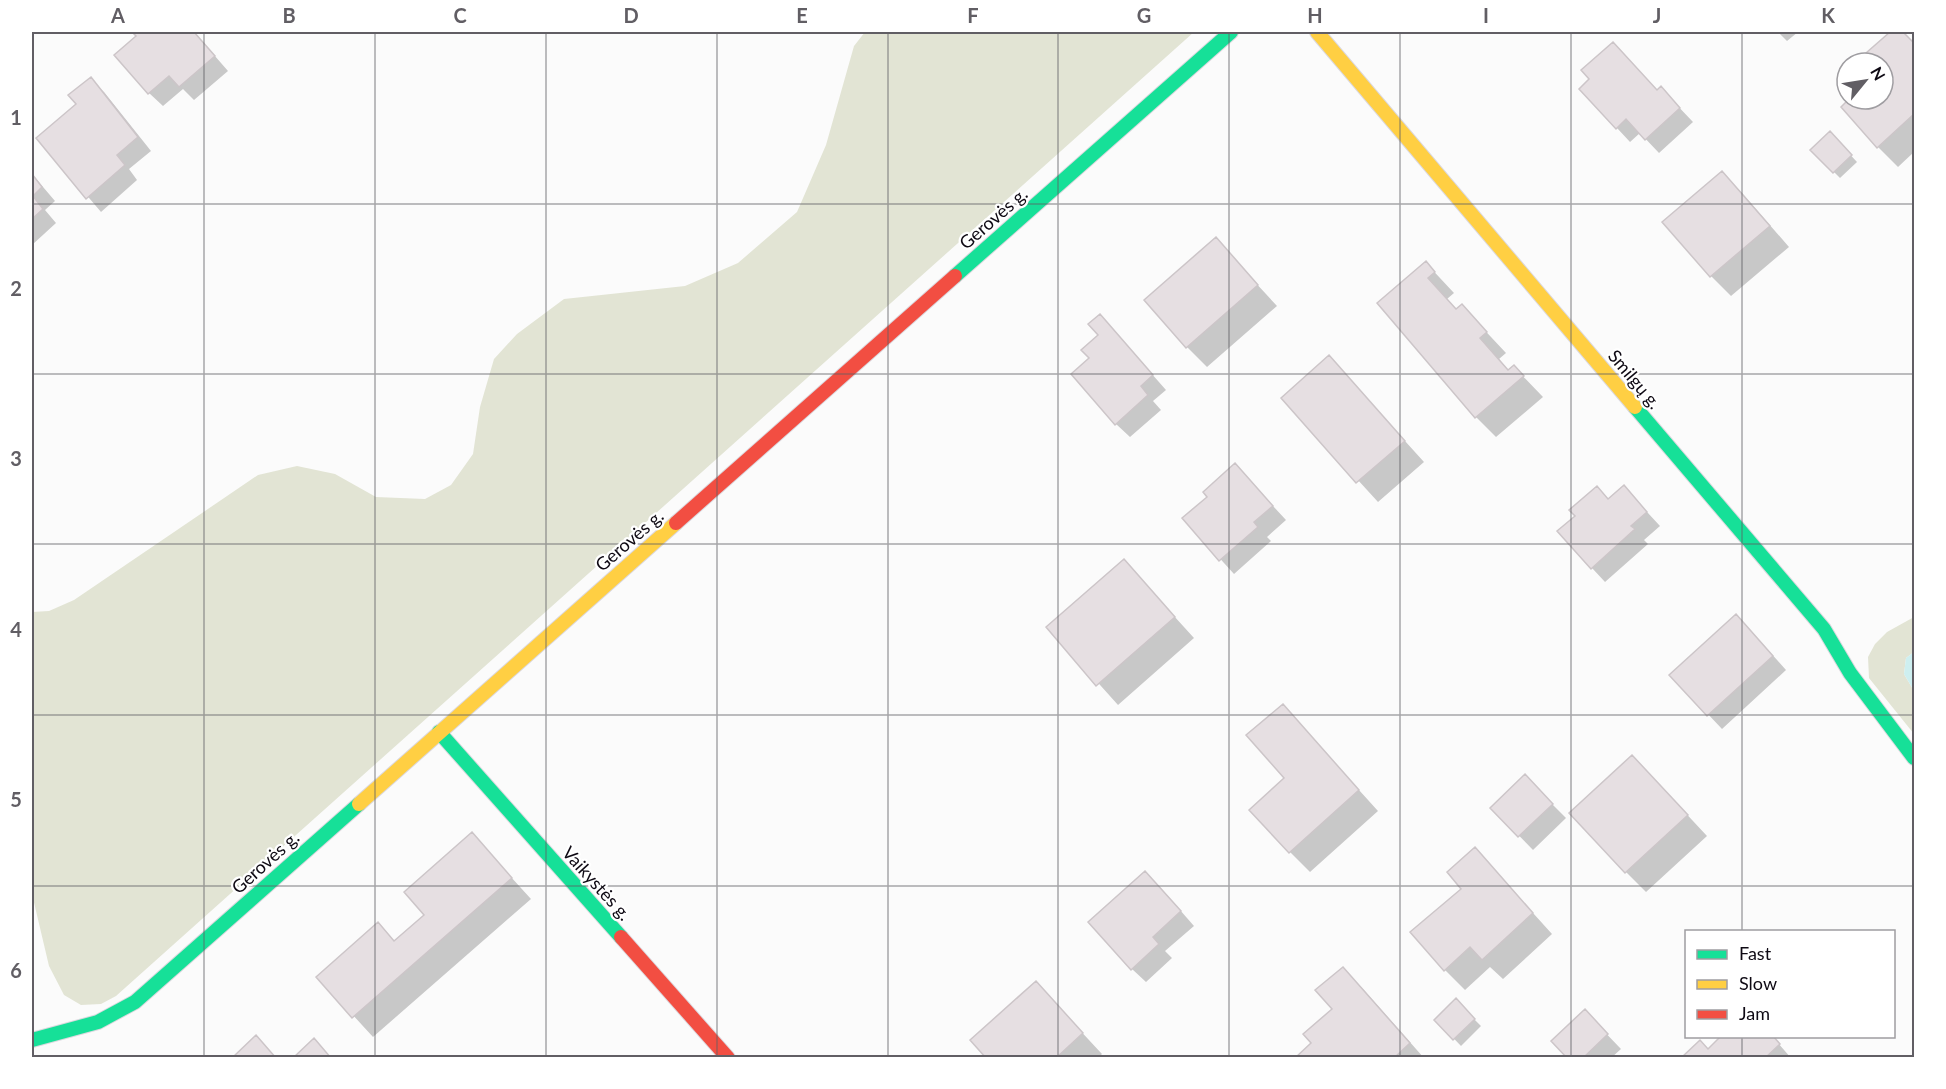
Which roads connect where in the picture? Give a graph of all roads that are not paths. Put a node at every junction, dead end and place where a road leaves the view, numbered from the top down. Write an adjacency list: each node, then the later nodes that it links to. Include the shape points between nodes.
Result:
1 (1231, 32): 3 (street, Gerovės g.)
2 (1317, 32): 4 (street, Smilgų g., via 1824,630 1850,673)
3 (440, 732): 5 (street, Gerovės g., via 135,1002 114,1017 90,1026); 6 (street, Vaikystės g.)
4 (1914, 758)
5 (32, 1040)
6 (728, 1058)

